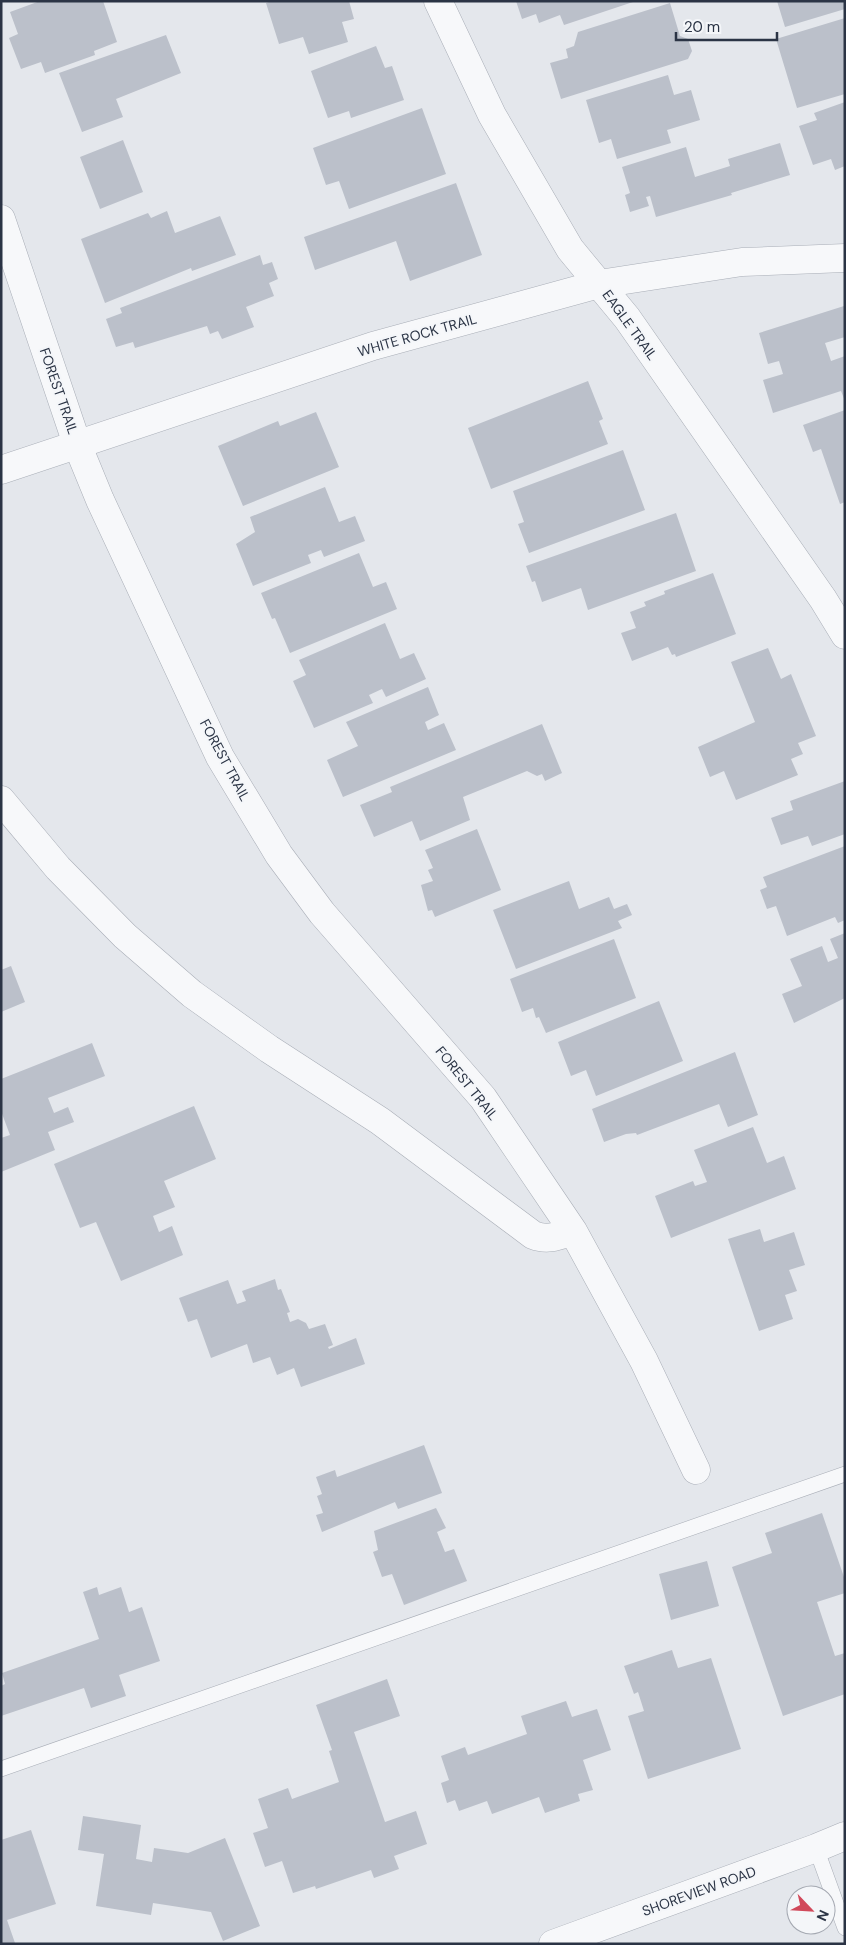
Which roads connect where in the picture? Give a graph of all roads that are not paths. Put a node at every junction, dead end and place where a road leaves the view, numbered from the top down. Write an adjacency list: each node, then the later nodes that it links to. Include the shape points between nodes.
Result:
1 (438, 1): 4 (street, EAGLE TRAIL, via 492,115 570,249)
2 (1, 219): 5 (street, FOREST TRAIL)
3 (845, 258): 4 (street, WHITE ROCK TRAIL, via 742,262)
4 (599, 284): 5 (street, WHITE ROCK TRAIL, via 373,346); 7 (street, EAGLE TRAIL, via 627,318)
5 (77, 444): 6 (street, WHITE ROCK TRAIL); 9 (street, FOREST TRAIL, via 220,758 279,855 322,913 483,1098)
6 (1, 470)
7 (845, 635)
8 (1, 800): 9 (street, via 58,868 118,929 192,994 380,1121 533,1235 542,1239 552,1238)
9 (572, 1231): 10 (street, FOREST TRAIL, via 644,1361)
10 (696, 1470)
11 (845, 1474): 12 (lane)
12 (1, 1770)
13 (845, 1836): 14 (street, SHOREVIEW ROAD)
14 (816, 1848): 15 (lane); 16 (street, SHOREVIEW ROAD)
15 (845, 1928)
16 (553, 1944)

